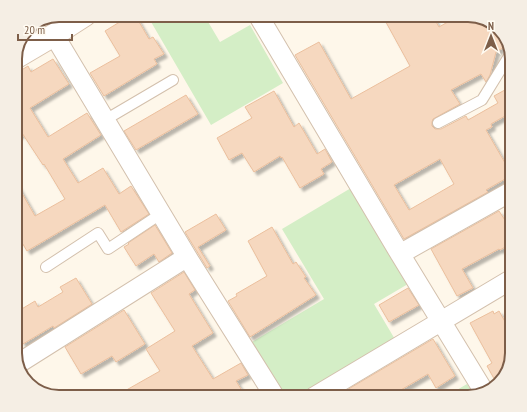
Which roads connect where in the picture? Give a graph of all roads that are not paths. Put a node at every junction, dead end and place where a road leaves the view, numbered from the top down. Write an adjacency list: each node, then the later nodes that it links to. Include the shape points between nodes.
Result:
1 (74, 22): 3 (street)
2 (262, 22): 11 (street)
3 (54, 35): 4 (street); 7 (street)
4 (22, 54)
5 (505, 63): 8 (lane, via 482,100)
6 (173, 80): 7 (lane)
7 (105, 120): 10 (street)
8 (438, 123)
9 (505, 195): 11 (street)
10 (162, 213): 12 (street); 13 (lane, via 108,249 98,233)
11 (400, 254): 15 (street)
12 (187, 256): 16 (street); 18 (street)
13 (46, 267)
14 (505, 283): 15 (street)
15 (441, 321): 17 (street); 19 (street)
16 (23, 361)
17 (481, 387)
18 (270, 390)
19 (326, 390)

